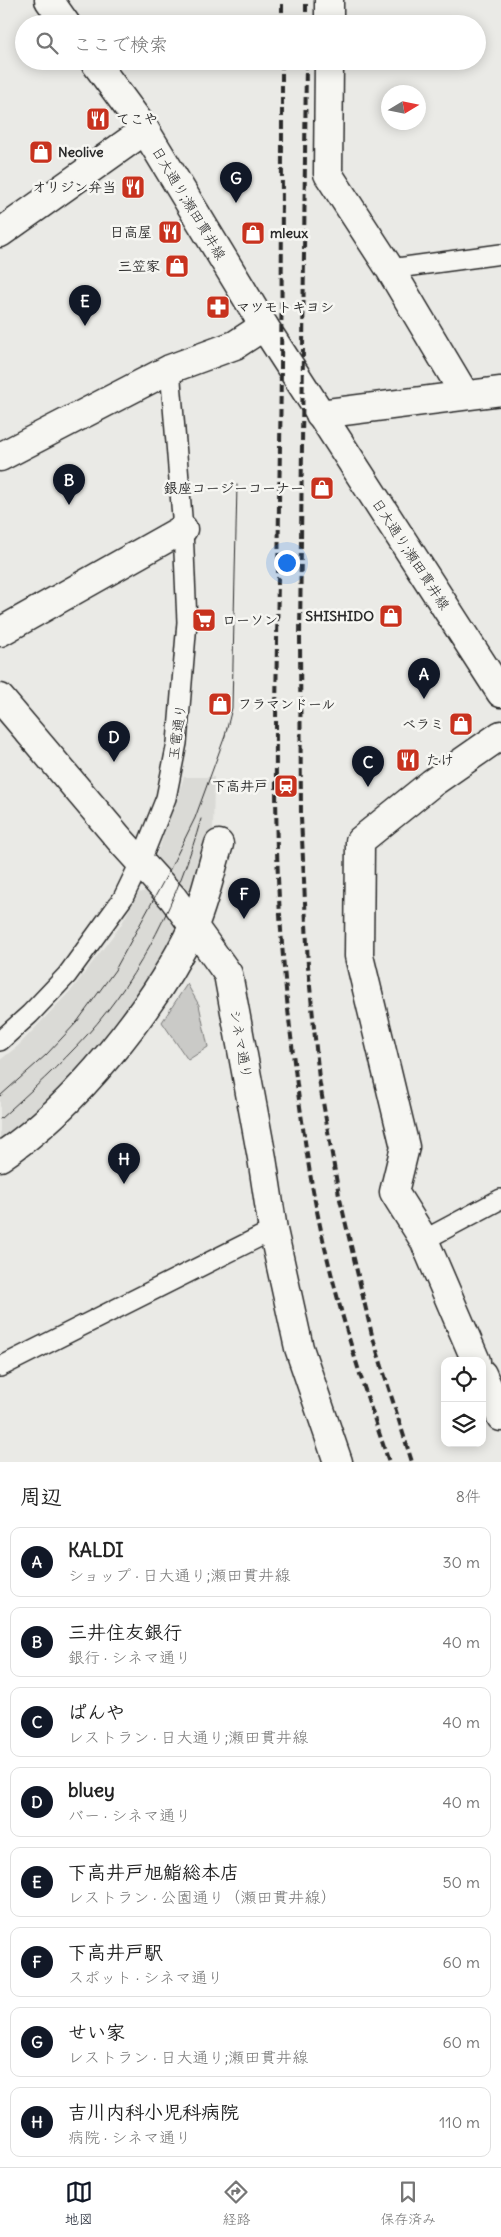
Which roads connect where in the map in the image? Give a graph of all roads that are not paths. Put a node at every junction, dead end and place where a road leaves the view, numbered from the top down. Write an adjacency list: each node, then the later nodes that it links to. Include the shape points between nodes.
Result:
1 (49, 0): 3 (street)
2 (329, 0): 4 (street)
3 (60, 15)
4 (329, 15)
5 (101, 70): 7 (street, 日大通り;瀬田貫井線)
6 (329, 70): 10 (street, via 328,174)
7 (145, 130): 8 (street); 11 (street, 日大通り;瀬田貫井線)
8 (0, 233)
9 (501, 254): 10 (lane)
10 (390, 269): 14 (street)
11 (264, 326): 12 (street, via 236,345); 15 (street, 日大通り;瀬田貫井線)
12 (170, 369): 16 (street); 17 (lane, 玉電通り)
13 (501, 390): 14 (street)
14 (465, 395): 15 (street)
15 (320, 414): 19 (street, 日大通り;瀬田貫井線)
16 (0, 457)
17 (183, 529): 18 (street); 23 (lane, 玉電通り, via 187,622 177,743 166,798)
18 (0, 632)
19 (501, 693)
20 (0, 698): 23 (street, シネマ通り)
21 (501, 735): 29 (street, via 432,783 360,841 359,956 405,1147 394,1192)
22 (219, 844): 24 (street)
23 (140, 863): 24 (street, シネマ通り, via 162,884); 25 (lane, 玉電通り, via 123,898 67,975)
24 (194, 925): 26 (street, via 172,966 138,1017 98,1067 62,1108); 28 (street, シネマ通り, via 228,974)
25 (0, 1041)
26 (0, 1157)
27 (501, 1199): 29 (lane)
28 (273, 1230): 31 (lane); 34 (street, シネマ通り, via 299,1348)
29 (424, 1240): 30 (street)
30 (474, 1357)
31 (0, 1367)
32 (486, 1383): 33 (street)
33 (501, 1417)
34 (335, 1461)

